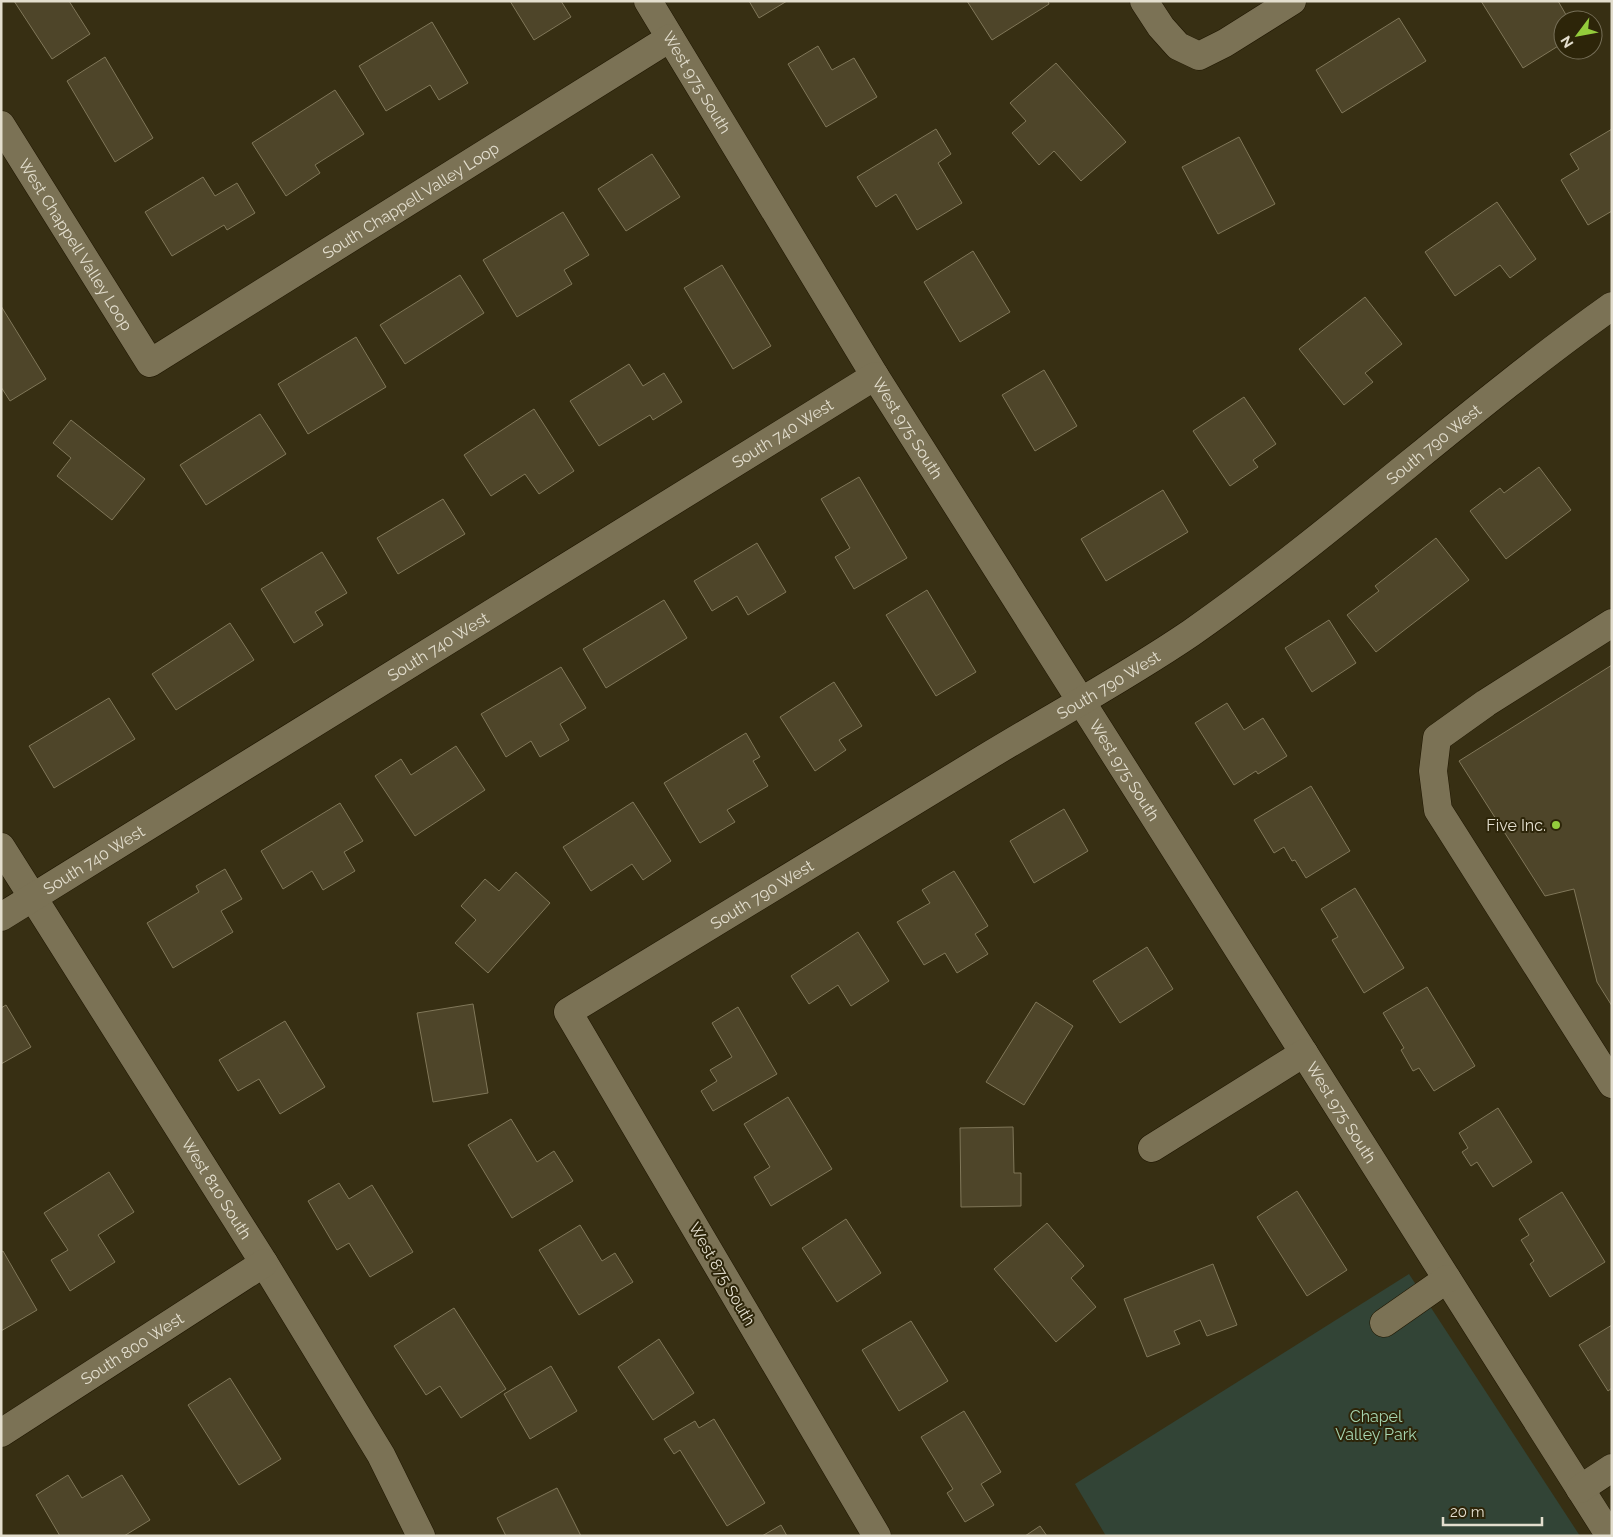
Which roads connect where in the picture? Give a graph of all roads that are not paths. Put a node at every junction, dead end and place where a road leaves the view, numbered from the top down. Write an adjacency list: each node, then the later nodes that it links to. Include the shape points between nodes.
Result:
1 (648, 1): 4 (street, West 975 South)
2 (1144, 1): 3 (street, via 1161,28 1178,46 1198,56)
3 (1292, 1)
4 (670, 38): 7 (street, South Chappell Valley Loop); 8 (street, West 975 South)
5 (1, 125): 7 (street, West Chappell Valley Loop)
6 (1612, 306): 10 (street, South 790 West, via 1551,350 1303,550 1191,633)
7 (150, 363)
8 (875, 376): 10 (street, West 975 South); 12 (street, South 740 West)
9 (1612, 623): 16 (street, via 1437,738 1433,771 1438,810)
10 (1081, 700): 14 (street, South 790 West); 15 (street, West 975 South)
11 (1, 847): 12 (street, West 810 South)
12 (33, 898): 13 (street, South 740 West); 18 (street, West 810 South)
13 (1, 917)
14 (568, 1012): 25 (street, West 875 South)
15 (1304, 1053): 17 (street); 19 (street, West 975 South)
16 (1612, 1084)
17 (1152, 1148)
18 (264, 1263): 21 (street, South 800 West); 24 (street, West 810 South, via 381,1455)
19 (1447, 1280): 20 (street); 23 (street, West 975 South)
20 (1384, 1322)
21 (1, 1433)
22 (1612, 1468): 23 (street)
23 (1580, 1489): 26 (street, West 975 South)
24 (421, 1536)
25 (876, 1536)
26 (1610, 1536)

